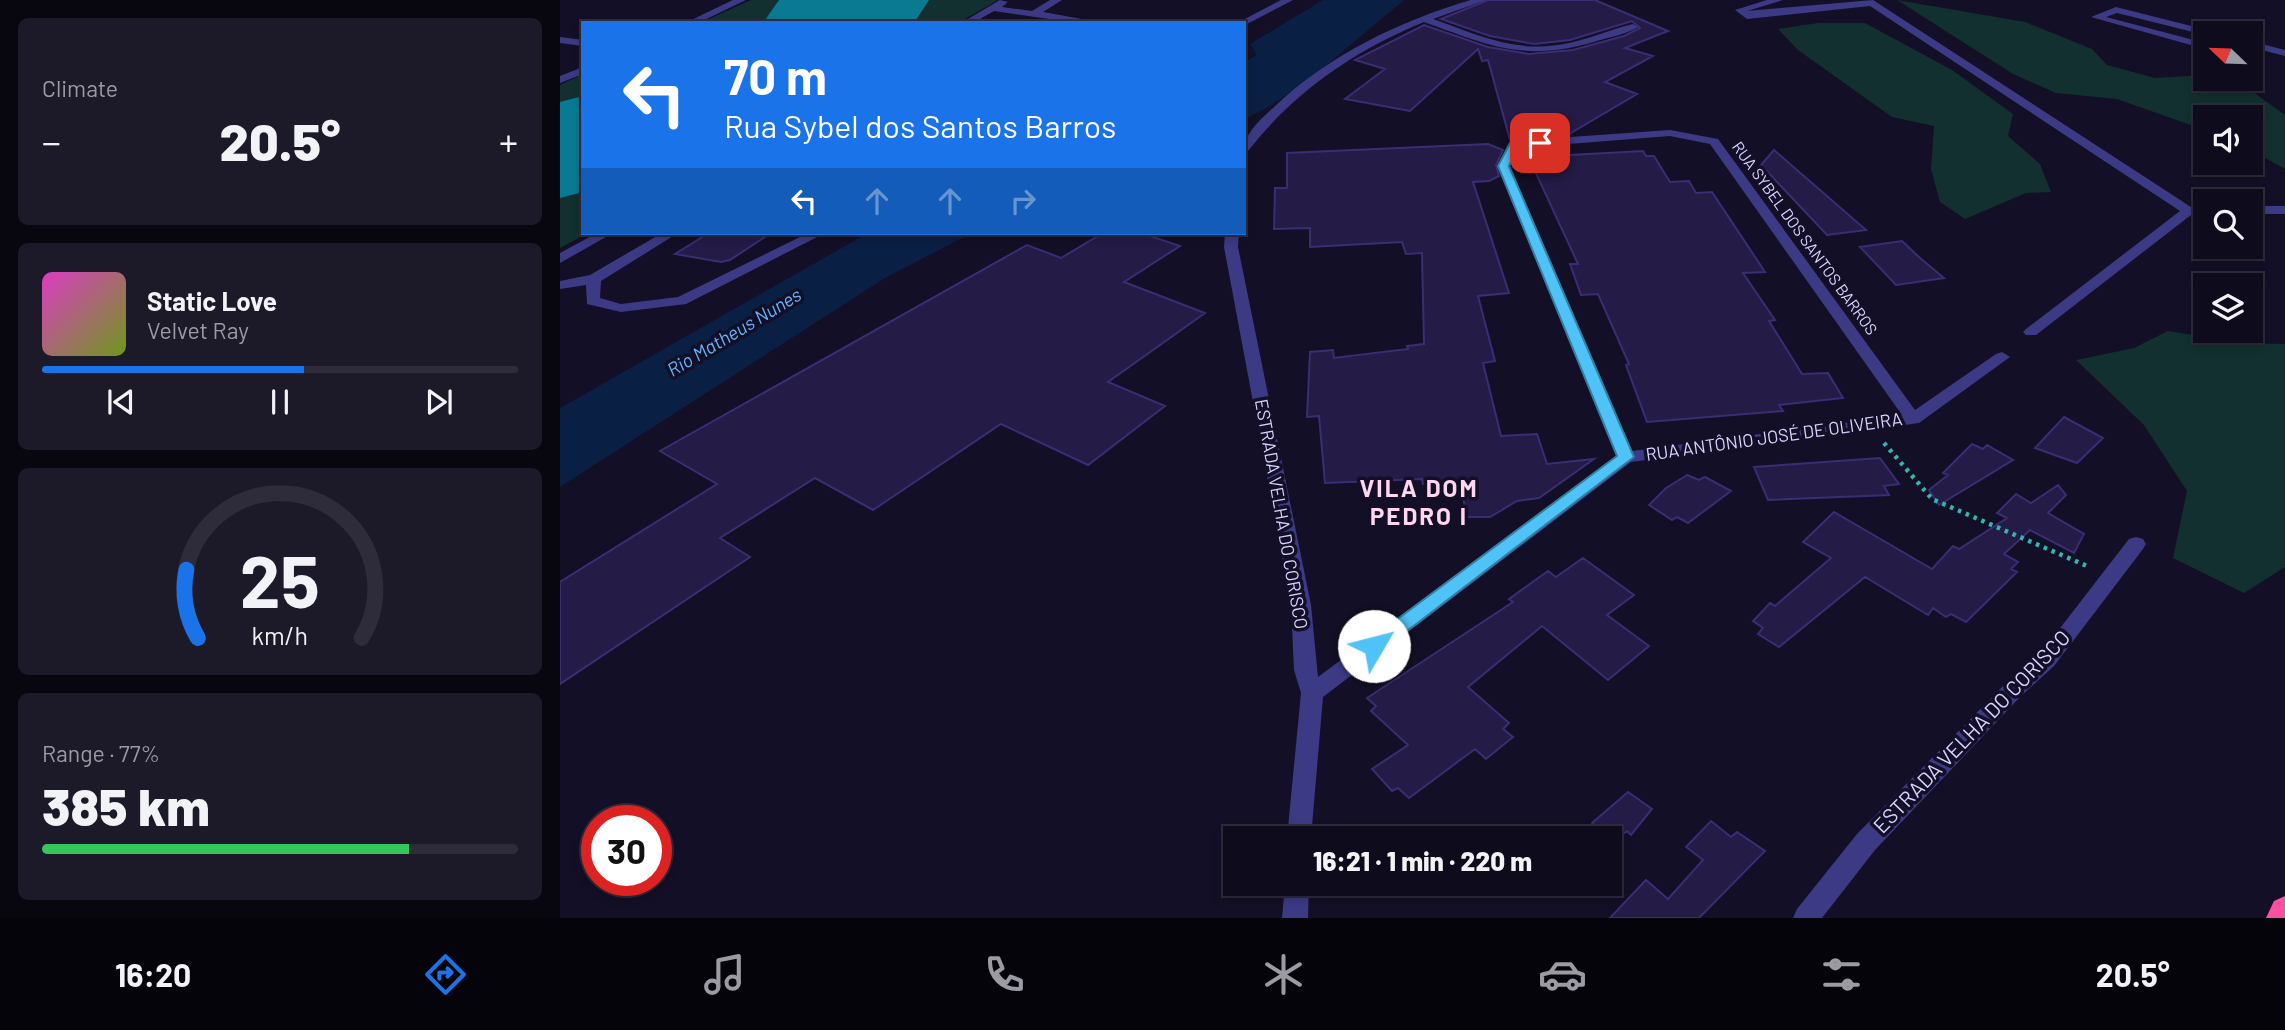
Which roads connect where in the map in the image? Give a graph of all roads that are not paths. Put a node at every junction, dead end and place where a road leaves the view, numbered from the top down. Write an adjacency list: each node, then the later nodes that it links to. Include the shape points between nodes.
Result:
1 (741, 0): 11 (street)
2 (1006, 0): 8 (street)
3 (1057, 0): 9 (street)
4 (1288, 0): 15 (street)
5 (1480, 0): 10 (street)
6 (1778, 0): 7 (street, via 1740,10 1747,16)
7 (1869, 1): 28 (street)
8 (992, 8): 9 (street); 12 (street)
9 (1034, 14): 13 (street); 14 (street)
10 (1424, 19): 16 (street, via 1513,47 1539,50); 25 (street, via 1336,61 1260,127)
11 (694, 21)
12 (969, 21)
13 (1023, 21)
14 (1085, 21)
15 (1246, 21)
16 (1633, 27)
17 (2193, 29): 20 (street, via 2116,10 2096,17)
18 (560, 40): 19 (street)
19 (581, 43)
20 (2193, 43)
21 (2263, 47): 22 (street)
22 (2285, 52)
23 (581, 71): 24 (street)
24 (560, 80)
25 (1246, 145)
26 (2263, 210): 27 (street)
27 (2285, 210)
28 (2188, 211): 29 (street); 37 (street)
29 (2193, 211)
30 (602, 235): 34 (street)
31 (668, 235): 35 (street)
32 (814, 235): 35 (street, via 681,300 621,308 592,301)
33 (1232, 235): 42 (street, ESTRADA VELHA DO CORISCO, via 1301,605 1305,670)
34 (560, 259)
35 (594, 279): 36 (street)
36 (560, 285)
37 (2031, 332)
38 (2002, 357): 39 (street, RUA ANTÔNIO JOSÉ DE OLIVEIRA)
39 (1913, 419): 40 (street, RUA ANTÔNIO JOSÉ DE OLIVEIRA); 40 (street, RUA SYBEL DOS SANTOS BARROS, via 1714,141 1670,132 1514,145 1504,166)
40 (1626, 457): 42 (street, RUA ANTÔNIO JOSÉ DE OLIVEIRA)
41 (2136, 544): 47 (street, ESTRADA VELHA DO CORISCO, via 2047,660 1866,842)
42 (1312, 693): 43 (street, ESTRADA VELHA DO CORISCO)
43 (1300, 826)
44 (1296, 896): 46 (street)
45 (2285, 911): 48 (highway)
46 (1295, 918)
47 (1806, 918)
48 (2281, 918)

